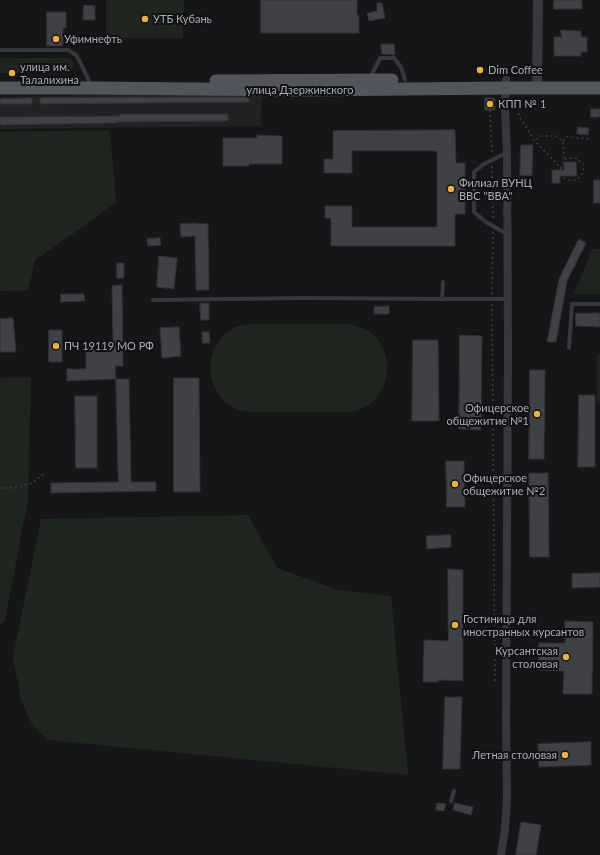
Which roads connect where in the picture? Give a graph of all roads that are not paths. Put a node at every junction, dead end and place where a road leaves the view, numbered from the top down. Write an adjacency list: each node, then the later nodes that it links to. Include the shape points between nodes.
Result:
1 (538, 0): 8 (street)
2 (0, 50): 7 (lane, via 68,50 76,55)
3 (600, 79): 8 (main road, улица Дзержинского)
4 (369, 80): 5 (main road, улица Дзержинского); 5 (lane, via 380,58 394,58 402,67); 10 (main road, улица Дзержинского)
5 (405, 80): 9 (main road, улица Дзержинского)
6 (0, 81): 7 (main road, улица Дзержинского)
7 (89, 81): 10 (main road, улица Дзержинского)
8 (537, 83): 9 (main road, улица Дзержинского); 12 (main road, улица Дзержинского)
9 (506, 84): 10 (main road, улица Дзержинского); 13 (street)
10 (303, 85): 11 (main road, улица Дзержинского)
11 (0, 88)
12 (600, 88)
13 (507, 153): 14 (street); 14 (lane, via 474,172 474,212)
14 (507, 234): 17 (street)
15 (443, 282): 16 (lane)
16 (442, 299): 17 (lane); 18 (lane)
17 (507, 299): 23 (street, via 507,796 506,829)
18 (153, 300)
19 (600, 304): 20 (lane, via 572,304)
20 (569, 348)
21 (454, 792): 22 (lane)
22 (451, 801)
23 (501, 855)

